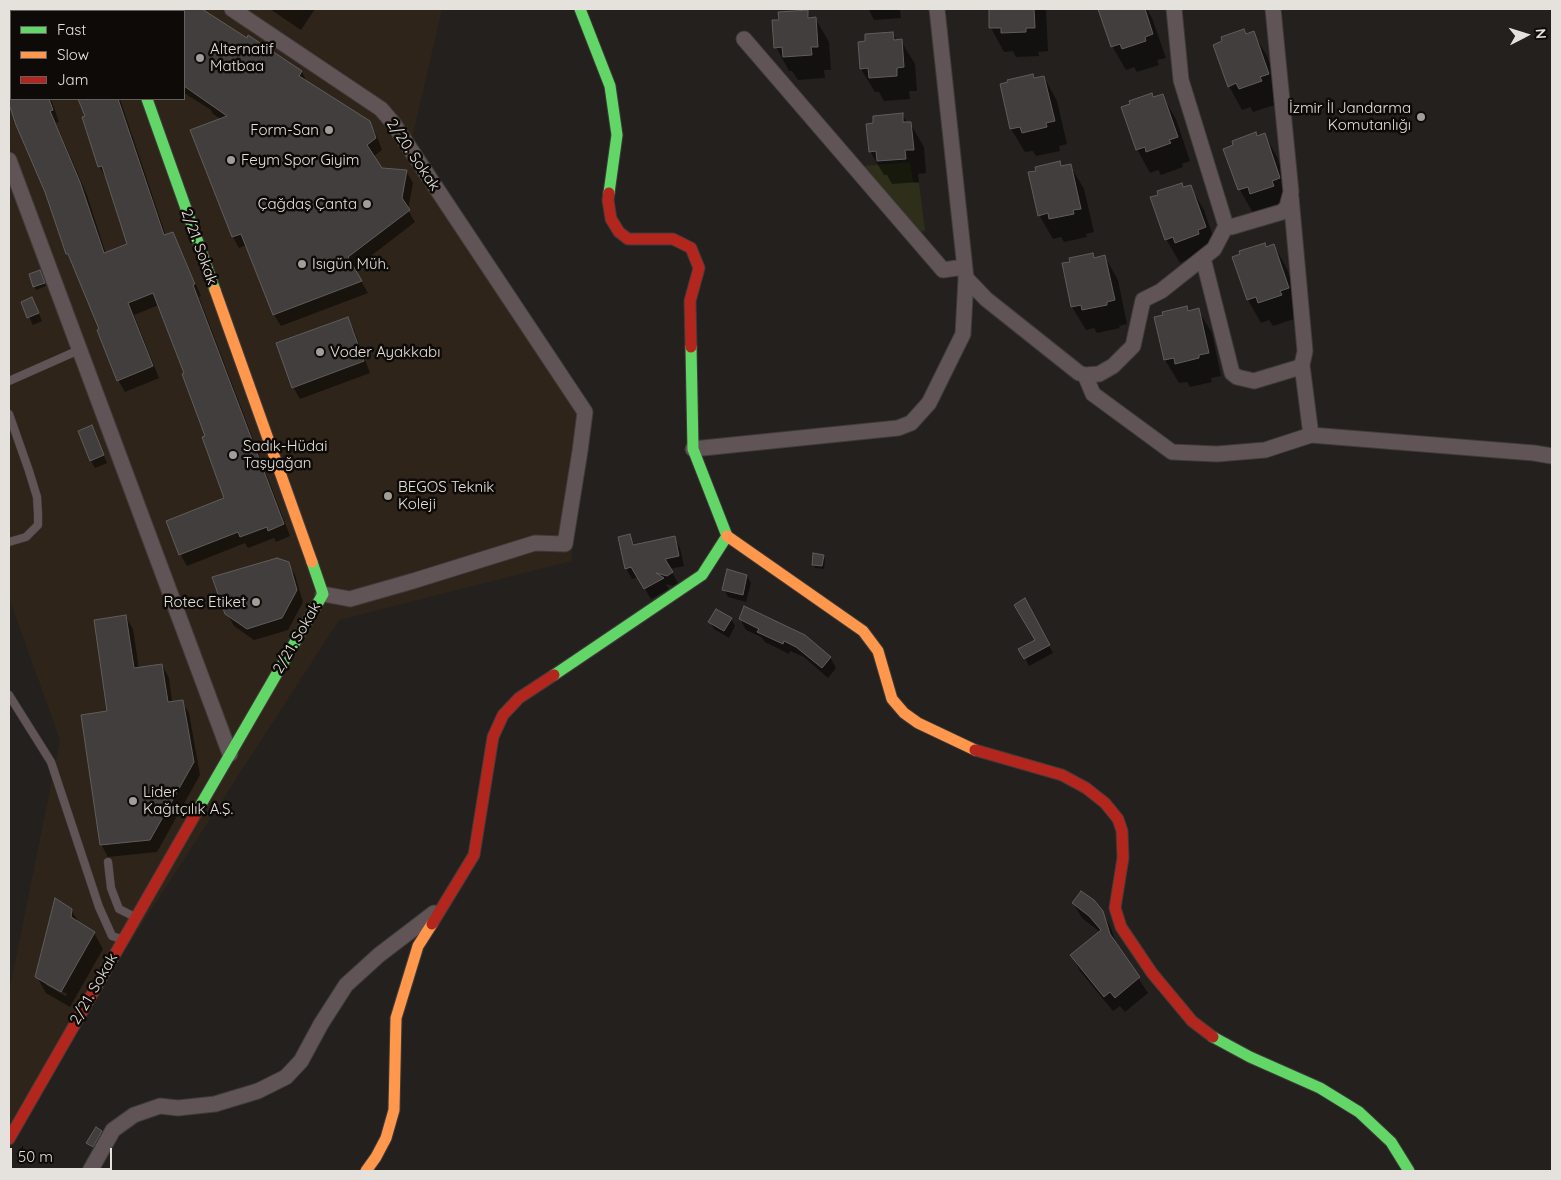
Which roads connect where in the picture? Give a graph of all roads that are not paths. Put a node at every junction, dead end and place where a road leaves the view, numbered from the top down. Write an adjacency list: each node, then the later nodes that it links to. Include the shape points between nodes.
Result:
1 (232, 9): 23 (street, 2/20. Sokak, via 381,109 585,412 565,544 534,543 350,599)
2 (580, 9): 19 (street, via 610,86 617,135 608,200 611,219 628,239 673,239 690,248 699,268 690,301)
3 (937, 9): 12 (street)
4 (1174, 9): 10 (street, via 1181,80)
5 (1273, 9): 9 (street)
6 (744, 39): 12 (street, via 943,270)
7 (146, 100): 23 (street, 2/21. Sokak)
8 (9, 160): 13 (street)
9 (1290, 192): 10 (street, via 1287,207 1282,212 1238,226); 14 (street, via 1305,351)
10 (1226, 226): 11 (street, via 1214,249)
11 (1203, 258): 14 (street, via 1232,373 1254,381); 15 (street, via 1161,291 1143,300 1133,346 1099,374)
12 (965, 273): 15 (street, via 986,299); 19 (street, via 963,334 929,403 911,423 898,428)
13 (79, 350): 16 (lane); 25 (street)
14 (1302, 365): 18 (street)
15 (1085, 375): 18 (street, via 1093,394 1172,452 1217,454 1265,450)
16 (9, 381)
17 (9, 414): 22 (lane, via 29,471 38,514 38,525 26,537)
18 (1311, 435): 20 (street)
19 (693, 449): 21 (street)
20 (1552, 456)
21 (727, 536): 27 (street, via 702,575 519,698 503,715 494,737 474,855); 33 (street, via 863,631 878,651 892,698 918,723 968,748 1062,775 1105,803 1118,819 1122,831 1124,858 1115,908 1121,927 1152,973 1205,1032 1250,1058 1320,1088 1359,1112 1390,1142)
22 (9, 542)
23 (323, 594): 25 (street, 2/21. Sokak)
24 (9, 694): 29 (lane, via 51,762 99,907 112,936)
25 (230, 754): 28 (street, 2/21. Sokak)
26 (108, 862): 28 (lane, via 119,909)
27 (442, 907): 31 (street, via 346,985 301,1062 286,1077 258,1091 215,1104 178,1108 160,1106 134,1115 113,1130); 32 (street, via 418,946 396,1018 394,1110 386,1138)
28 (135, 917): 29 (street, 2/21. Sokak)
29 (122, 940): 30 (street, 2/21. Sokak)
30 (9, 1139)
31 (90, 1171)
32 (366, 1171)
33 (1409, 1171)

